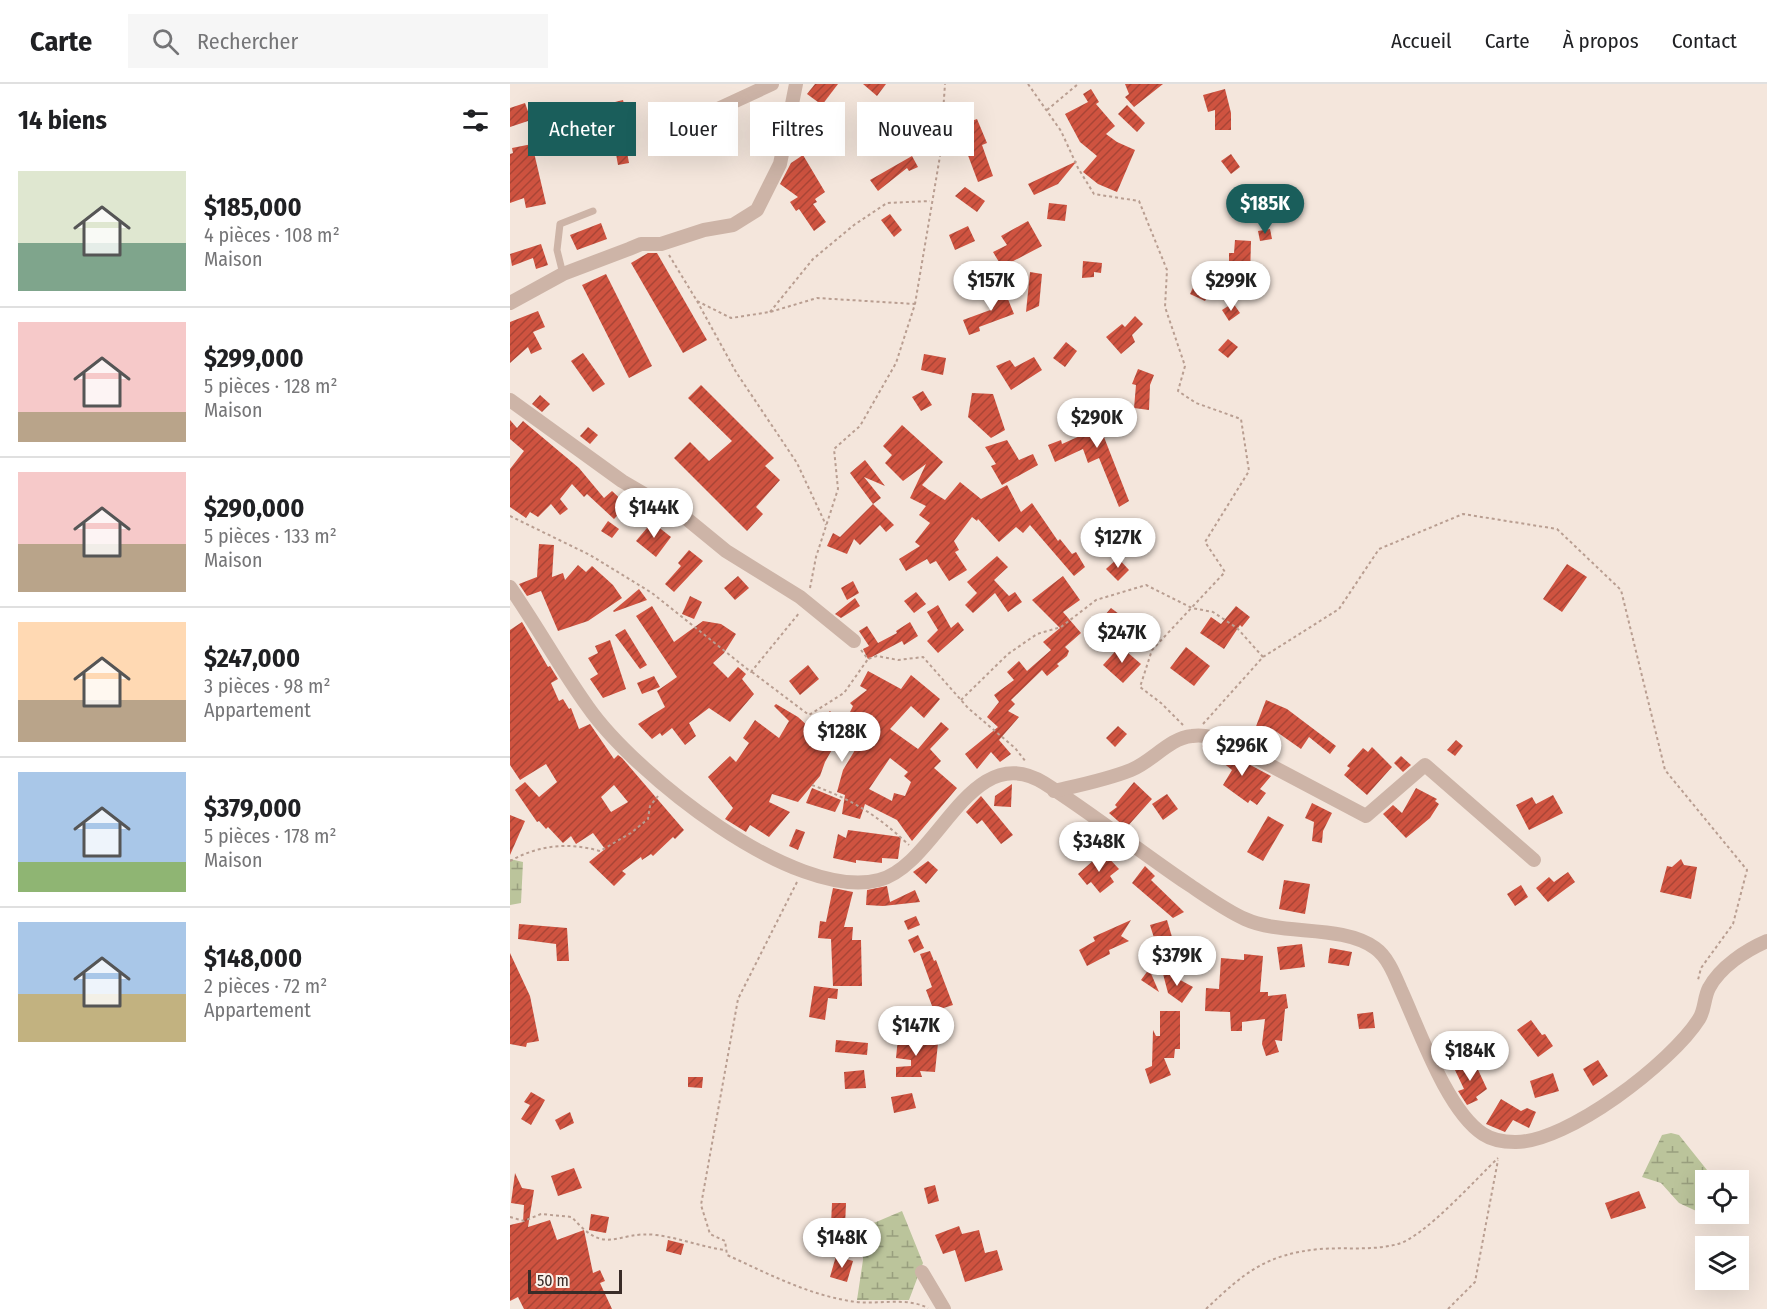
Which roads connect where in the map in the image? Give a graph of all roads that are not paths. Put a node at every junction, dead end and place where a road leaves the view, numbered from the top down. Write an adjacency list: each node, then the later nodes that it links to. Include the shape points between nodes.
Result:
1 (772, 84): 3 (street)
2 (796, 84): 5 (street, via 780,164 757,210 733,225 661,244 641,244)
3 (733, 102)
4 (593, 211): 5 (lane, via 560,224 557,250)
5 (563, 274): 6 (street)
6 (510, 303)
7 (510, 400): 9 (street, via 622,481 687,519 726,550 808,603)
8 (510, 588): 10 (street, via 588,707 637,764 716,825 802,870 854,882 875,882 896,875 990,778 1019,773)
9 (854, 641)
10 (1054, 791): 11 (street, via 1131,770 1179,739 1193,735 1228,743 1366,816 1425,765); 12 (street, via 1249,921 1331,933 1375,947 1394,974 1442,1082 1465,1117 1483,1134 1500,1140 1530,1142 1601,1109 1679,1043 1701,1018 1710,987 1730,963)
11 (1534, 860)
12 (1767, 941)
13 (922, 1272): 14 (street)
14 (945, 1309)

